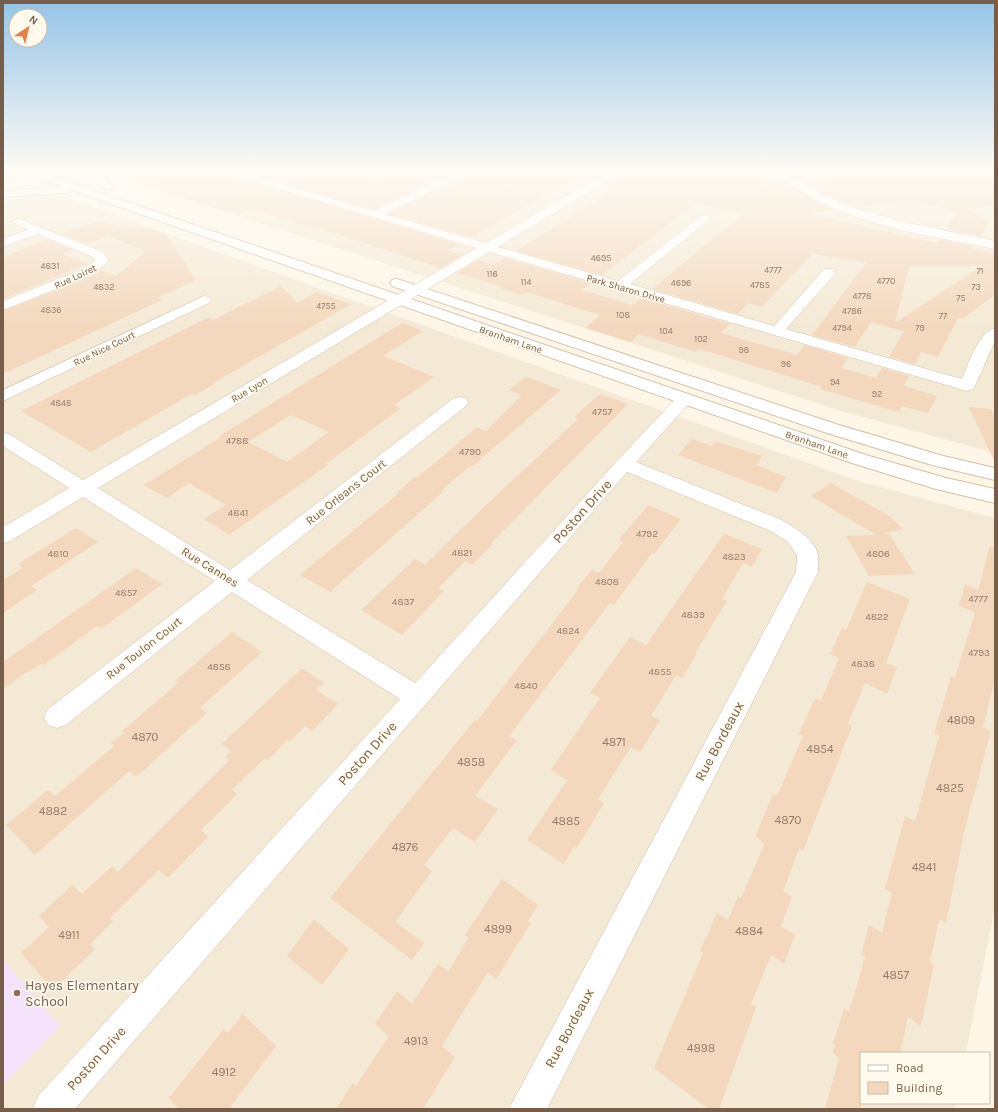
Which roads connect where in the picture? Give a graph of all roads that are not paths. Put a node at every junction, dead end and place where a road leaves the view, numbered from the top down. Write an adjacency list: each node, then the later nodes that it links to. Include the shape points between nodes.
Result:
1 (24, 224): 9 (street, Rue Loiret)
2 (190, 224): 18 (main road, Branham Lane)
3 (404, 224): 12 (street, Park Sharon Drive)
4 (527, 224): 12 (street, Rue Lyon)
5 (698, 224): 15 (street)
6 (897, 224): 8 (street)
7 (906, 224): 8 (street)
8 (904, 226): 11 (street)
9 (39, 230): 10 (street); 19 (street, Rue Loiret, via 97,254 102,258 102,262 87,272)
10 (3, 243)
11 (995, 245)
12 (486, 248): 15 (street, Park Sharon Drive); 16 (street, Rue Lyon)
13 (829, 272): 20 (street)
14 (388, 280): 16 (main road, Branham Lane)
15 (620, 286): 20 (street, Park Sharon Drive)
16 (416, 290): 18 (street, Rue Lyon); 27 (main road, Branham Lane, via 833,430 939,461)
17 (204, 300): 22 (street, Rue Nice Court)
18 (398, 300): 23 (main road, Branham Lane); 28 (street, Rue Lyon)
19 (3, 306)
20 (777, 332): 21 (street, Park Sharon Drive, via 967,386 985,344)
21 (995, 332)
22 (3, 396)
23 (685, 399): 26 (street, Poston Drive); 29 (main road, Branham Lane, via 859,459 943,484)
24 (460, 402): 31 (street, Rue Orleans Court)
25 (3, 438): 28 (street, Rue Cannes)
26 (624, 464): 32 (street, Poston Drive); 35 (street, Rue Bordeaux, via 775,524 794,536 808,554 807,572)
27 (995, 474)
28 (83, 488): 30 (street, Rue Lyon); 31 (street, Rue Cannes)
29 (995, 496)
30 (3, 536)
31 (231, 580): 32 (street, Rue Cannes); 33 (street, Rue Toulon Court)
32 (417, 697): 34 (street, Poston Drive)
33 (57, 717)
34 (51, 1109)
35 (527, 1109)

